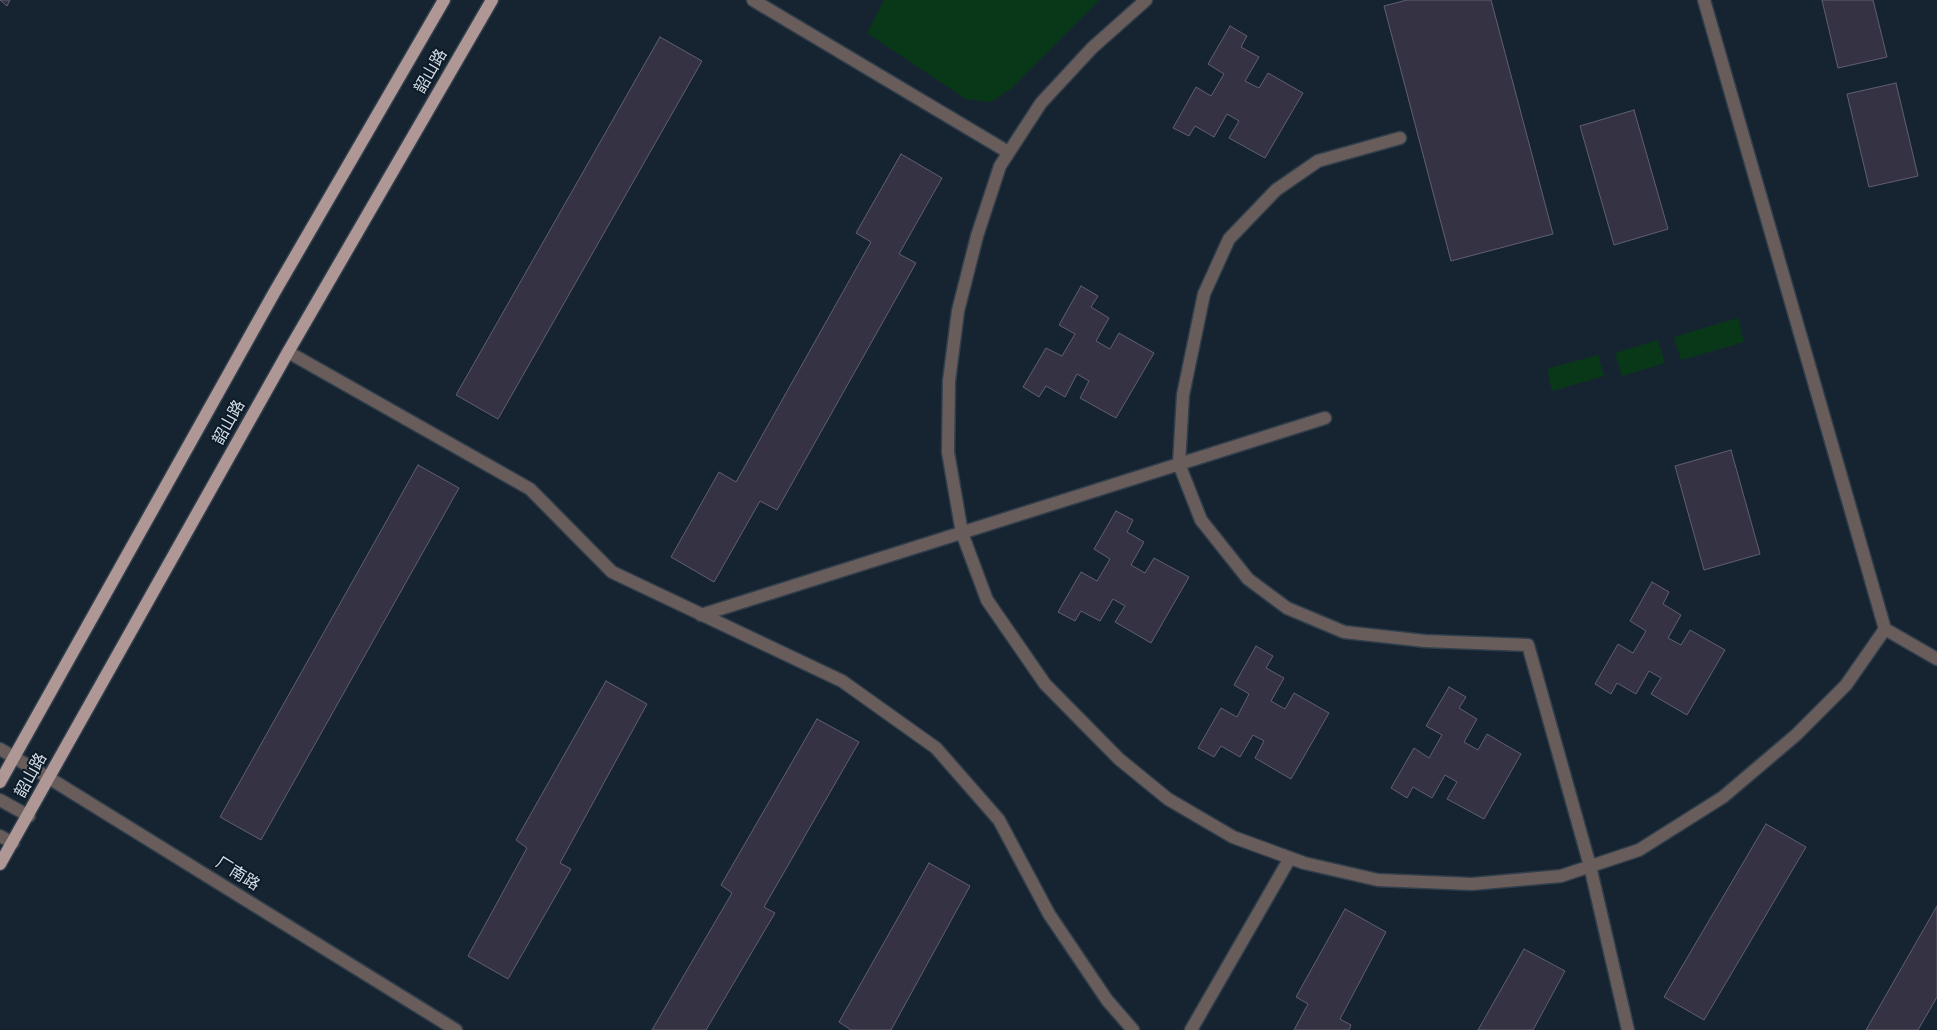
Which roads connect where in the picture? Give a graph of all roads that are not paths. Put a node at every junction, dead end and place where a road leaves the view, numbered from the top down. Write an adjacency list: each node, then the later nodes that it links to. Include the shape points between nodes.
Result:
1 (444, 0): 16 (main road, 韶山路, via 274,293)
2 (492, 0): 8 (main road, 韶山路)
3 (753, 0): 7 (street)
4 (1146, 0): 7 (street, via 1092,48 1041,102)
5 (1704, 0): 13 (street)
6 (1400, 138): 10 (street, via 1318,161 1276,190 1229,239 1204,294 1184,395)
7 (1008, 152): 11 (street, via 1000,166 977,236 958,311 949,381 948,452)
8 (288, 352): 12 (street, via 530,490 612,572); 17 (main road, 韶山路)
9 (1325, 418): 10 (street)
10 (1179, 464): 11 (street); 25 (street, via 1201,520 1248,579 1287,608 1344,632 1425,641 1528,645)
11 (962, 532): 12 (street); 23 (street, via 987,600 1046,684 1119,759 1168,800 1233,837)
12 (701, 615): 27 (street, via 842,681 936,748 999,820 1049,914 1107,1000)
13 (1885, 629): 14 (street); 25 (street, via 1846,684 1796,736 1723,797 1639,850)
14 (1937, 659)
15 (0, 749): 16 (street, 厂南路)
16 (14, 757): 17 (street, 厂南路); 18 (main road, 韶山路)
17 (49, 778): 20 (main road, 韶山路); 26 (street, 厂南路)
18 (0, 782)
19 (0, 800): 20 (street)
20 (29, 816): 22 (main road, 韶山路)
21 (0, 836): 22 (street)
22 (13, 843): 24 (main road, 韶山路)
23 (1290, 858): 25 (street, via 1378,880 1472,884 1561,876); 28 (street)
24 (0, 864)
25 (1590, 866): 29 (street)
26 (456, 1030)
27 (1133, 1030)
28 (1191, 1030)
29 (1628, 1030)

